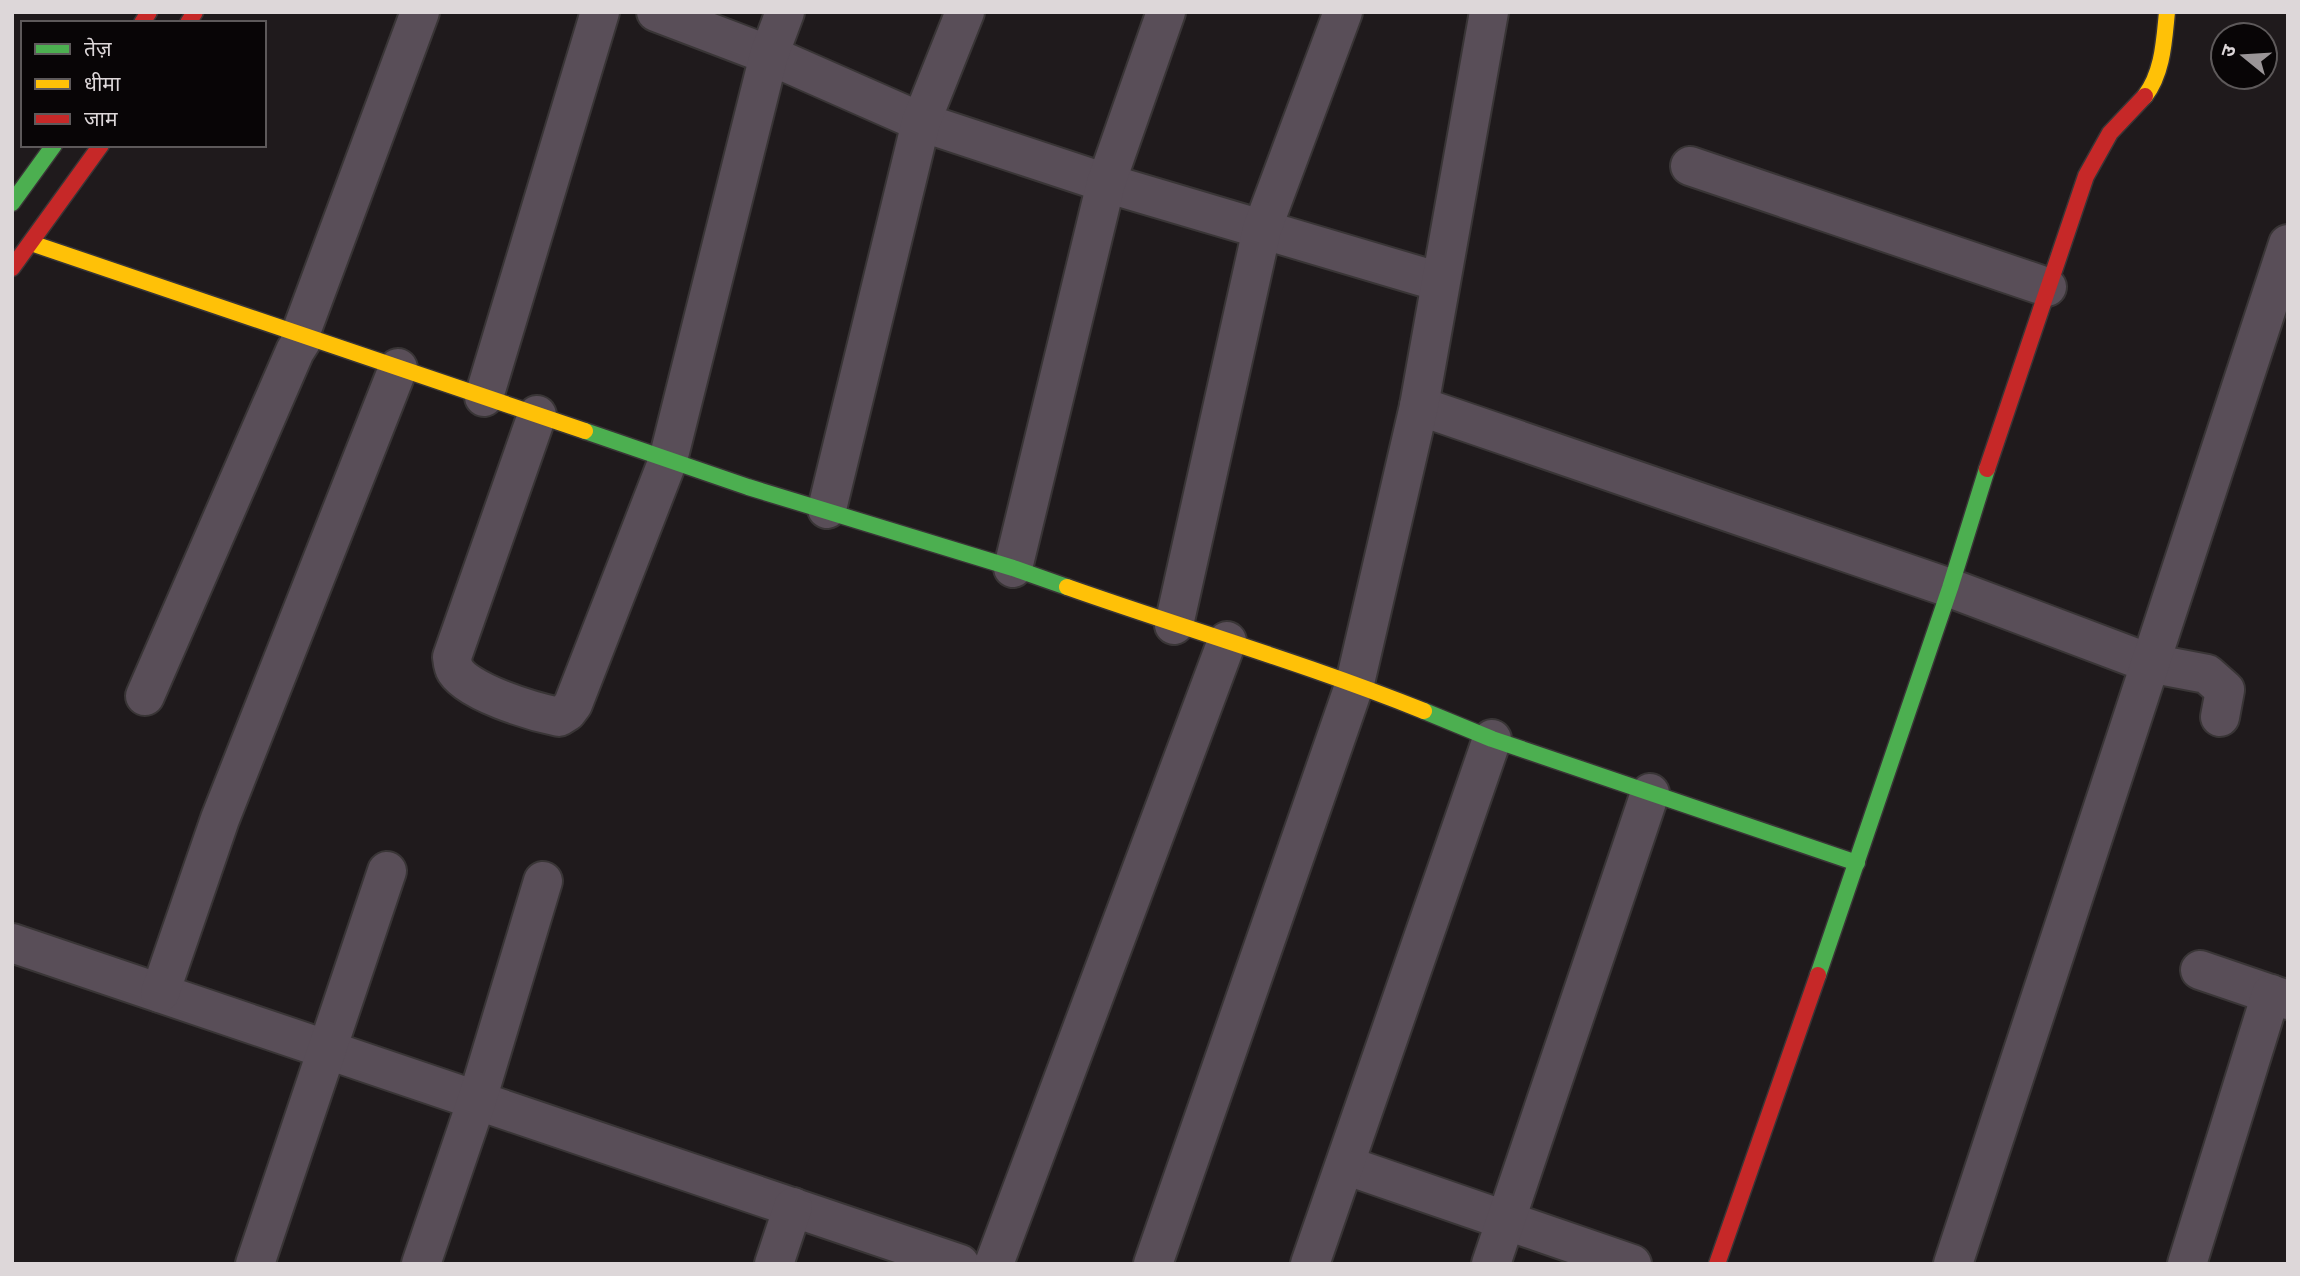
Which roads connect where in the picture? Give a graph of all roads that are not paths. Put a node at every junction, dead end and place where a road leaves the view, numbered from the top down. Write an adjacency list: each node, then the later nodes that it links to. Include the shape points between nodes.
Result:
1 (420, 12): 23 (street)
2 (600, 12): 25 (street)
3 (656, 12): 10 (street)
4 (785, 12): 10 (street)
5 (965, 12): 11 (street)
6 (1166, 12): 15 (street)
7 (1343, 12): 17 (street)
8 (1489, 12): 21 (street)
9 (2168, 12): 22 (street, via 2155,76 2143,100 2102,142)
10 (769, 55): 11 (street); 28 (street)
11 (921, 122): 15 (street); 29 (street)
12 (53, 147): 16 (street)
13 (100, 147): 18 (street)
14 (1690, 166): 22 (street)
15 (1106, 183): 17 (street); 30 (street)
16 (12, 203)
17 (1262, 229): 21 (street); 32 (street)
18 (31, 243): 20 (street); 23 (street)
19 (2288, 244): 34 (street)
20 (12, 268)
21 (1440, 282): 26 (street)
22 (2047, 287): 31 (street)
23 (300, 335): 24 (street); 36 (street, via 302,340)
24 (398, 368): 25 (street); 45 (street, via 220,819)
25 (484, 397): 27 (street)
26 (1419, 405): 31 (street); 35 (street)
27 (537, 415): 28 (street); 28 (street, via 452,657 460,676 523,709 559,717 573,704)
28 (668, 460): 29 (street)
29 (827, 509): 30 (street)
30 (1013, 568): 32 (street)
31 (1950, 588): 34 (street); 40 (street)
32 (1174, 625): 33 (street)
33 (1227, 641): 35 (street); 56 (street)
34 (2149, 663): 37 (street, via 2207,674 2225,690); 62 (street)
35 (1355, 684): 38 (street); 57 (street)
36 (145, 696)
37 (2220, 717)
38 (1492, 739): 39 (street); 49 (street)
39 (1650, 793): 40 (street); 51 (street)
40 (1857, 863): 61 (street)
41 (387, 871): 47 (street)
42 (544, 881): 48 (street)
43 (14, 946): 45 (street)
44 (2200, 970): 46 (street)
45 (160, 993): 47 (street)
46 (2280, 997): 63 (street)
47 (327, 1050): 48 (street); 52 (street)
48 (477, 1100): 50 (street); 53 (street)
49 (1345, 1165): 51 (street); 58 (street)
50 (793, 1208): 54 (street); 55 (street)
51 (1506, 1220): 59 (street); 60 (street)
52 (255, 1264)
53 (421, 1264)
54 (774, 1264)
55 (960, 1264)
56 (994, 1264)
57 (1153, 1264)
58 (1310, 1264)
59 (1491, 1264)
60 (1632, 1264)
61 (1717, 1264)
62 (1953, 1264)
63 (2187, 1264)

